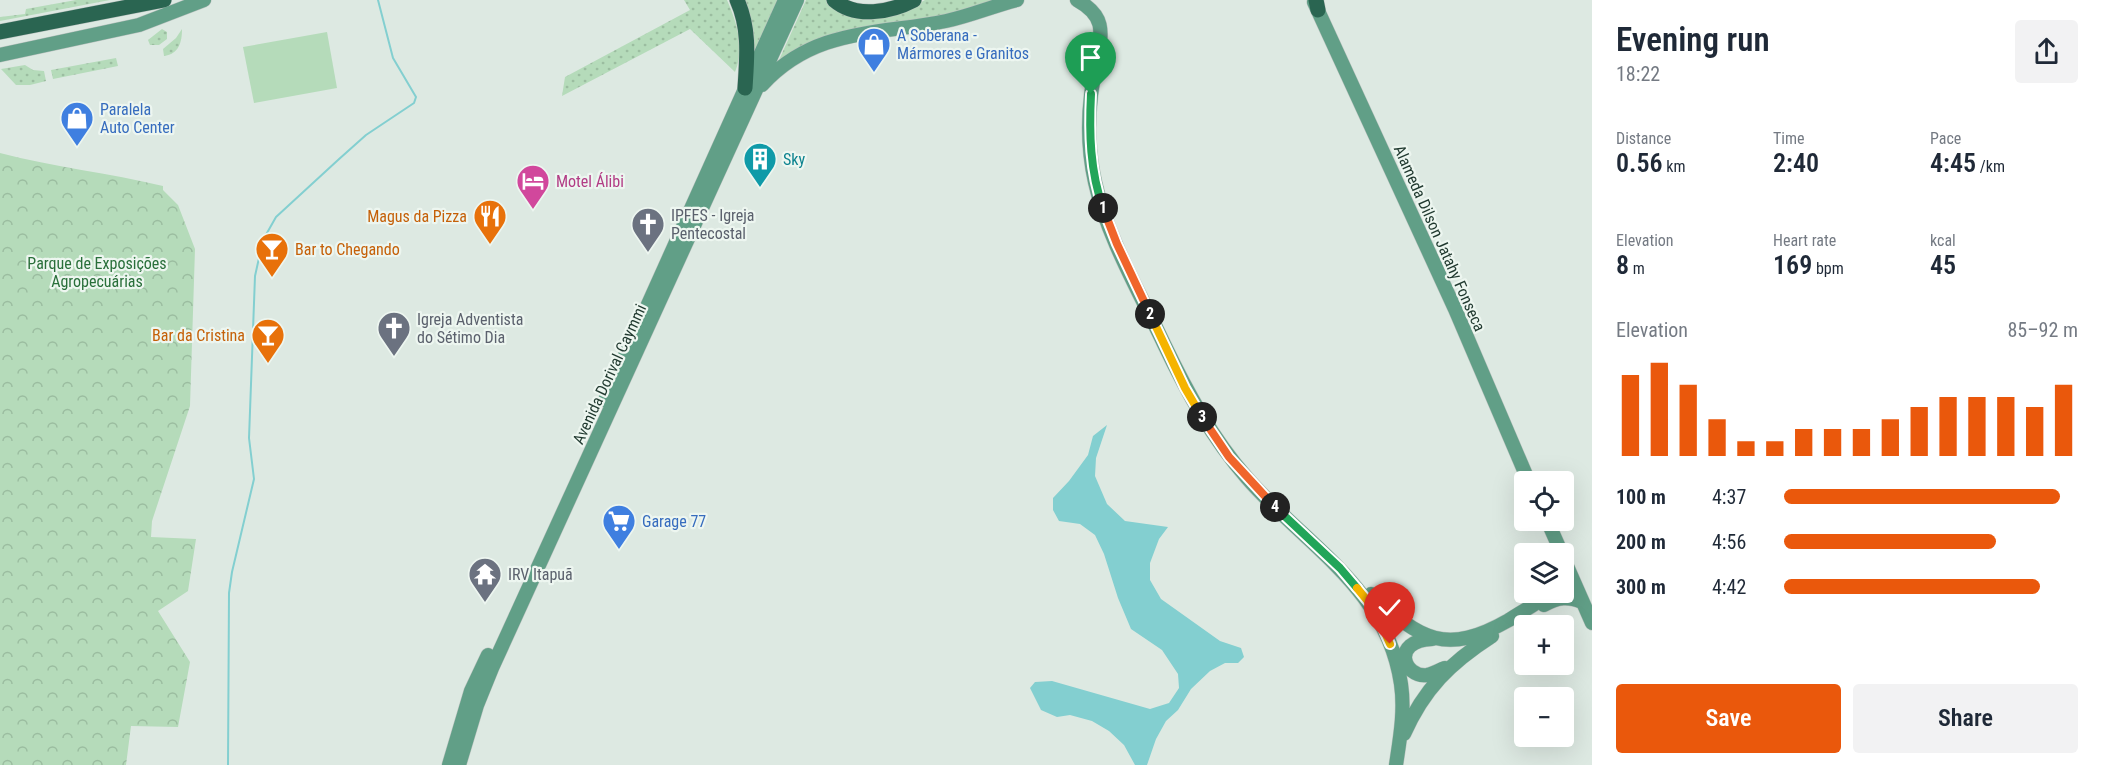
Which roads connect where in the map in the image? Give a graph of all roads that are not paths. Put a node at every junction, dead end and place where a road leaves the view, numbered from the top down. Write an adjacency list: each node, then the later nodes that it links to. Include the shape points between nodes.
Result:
1 (164, 0): 12 (highway)
2 (204, 0): 13 (main road, via 139,25)
3 (737, 0): 14 (highway, via 747,36)
4 (785, 0): 14 (main road, Avenida Dorival Caymmi)
5 (797, 0): 14 (main road, Avenida Dorival Caymmi)
6 (834, 0): 7 (highway, via 850,9 872,11)
7 (914, 0)
8 (1017, 0): 14 (main road, via 948,21 861,32 825,43 790,61)
9 (1067, 0): 10 (main road)
10 (1079, 1): 16 (main road, via 1100,21 1091,94 1090,148 1095,182 1117,244 1185,388 1211,431 1267,500)
11 (1316, 3): 15 (main road, Alameda Dilson Jatahy Fonseca)
12 (0, 32)
13 (0, 55)
14 (749, 90): 26 (main road, Avenida Dorival Caymmi, via 471,691); 27 (main road, Avenida Dorival Caymmi, via 492,668)
15 (1524, 471)
16 (1340, 568): 23 (main road, via 1404,624); 25 (main road, via 1375,610 1390,644 1401,685)
17 (1574, 585): 19 (main road)
18 (1574, 598): 19 (main road)
19 (1582, 602): 22 (main road)
20 (1534, 603): 23 (main road, via 1494,628 1467,639)
21 (1547, 603): 24 (main road)
22 (1592, 623)
23 (1449, 641): 24 (main road, via 1416,640 1406,653 1406,664 1416,673 1428,675)
24 (1457, 662): 25 (main road, via 1425,693)
25 (1400, 741): 28 (main road)
26 (449, 765)
27 (459, 765)
28 (1396, 765)

